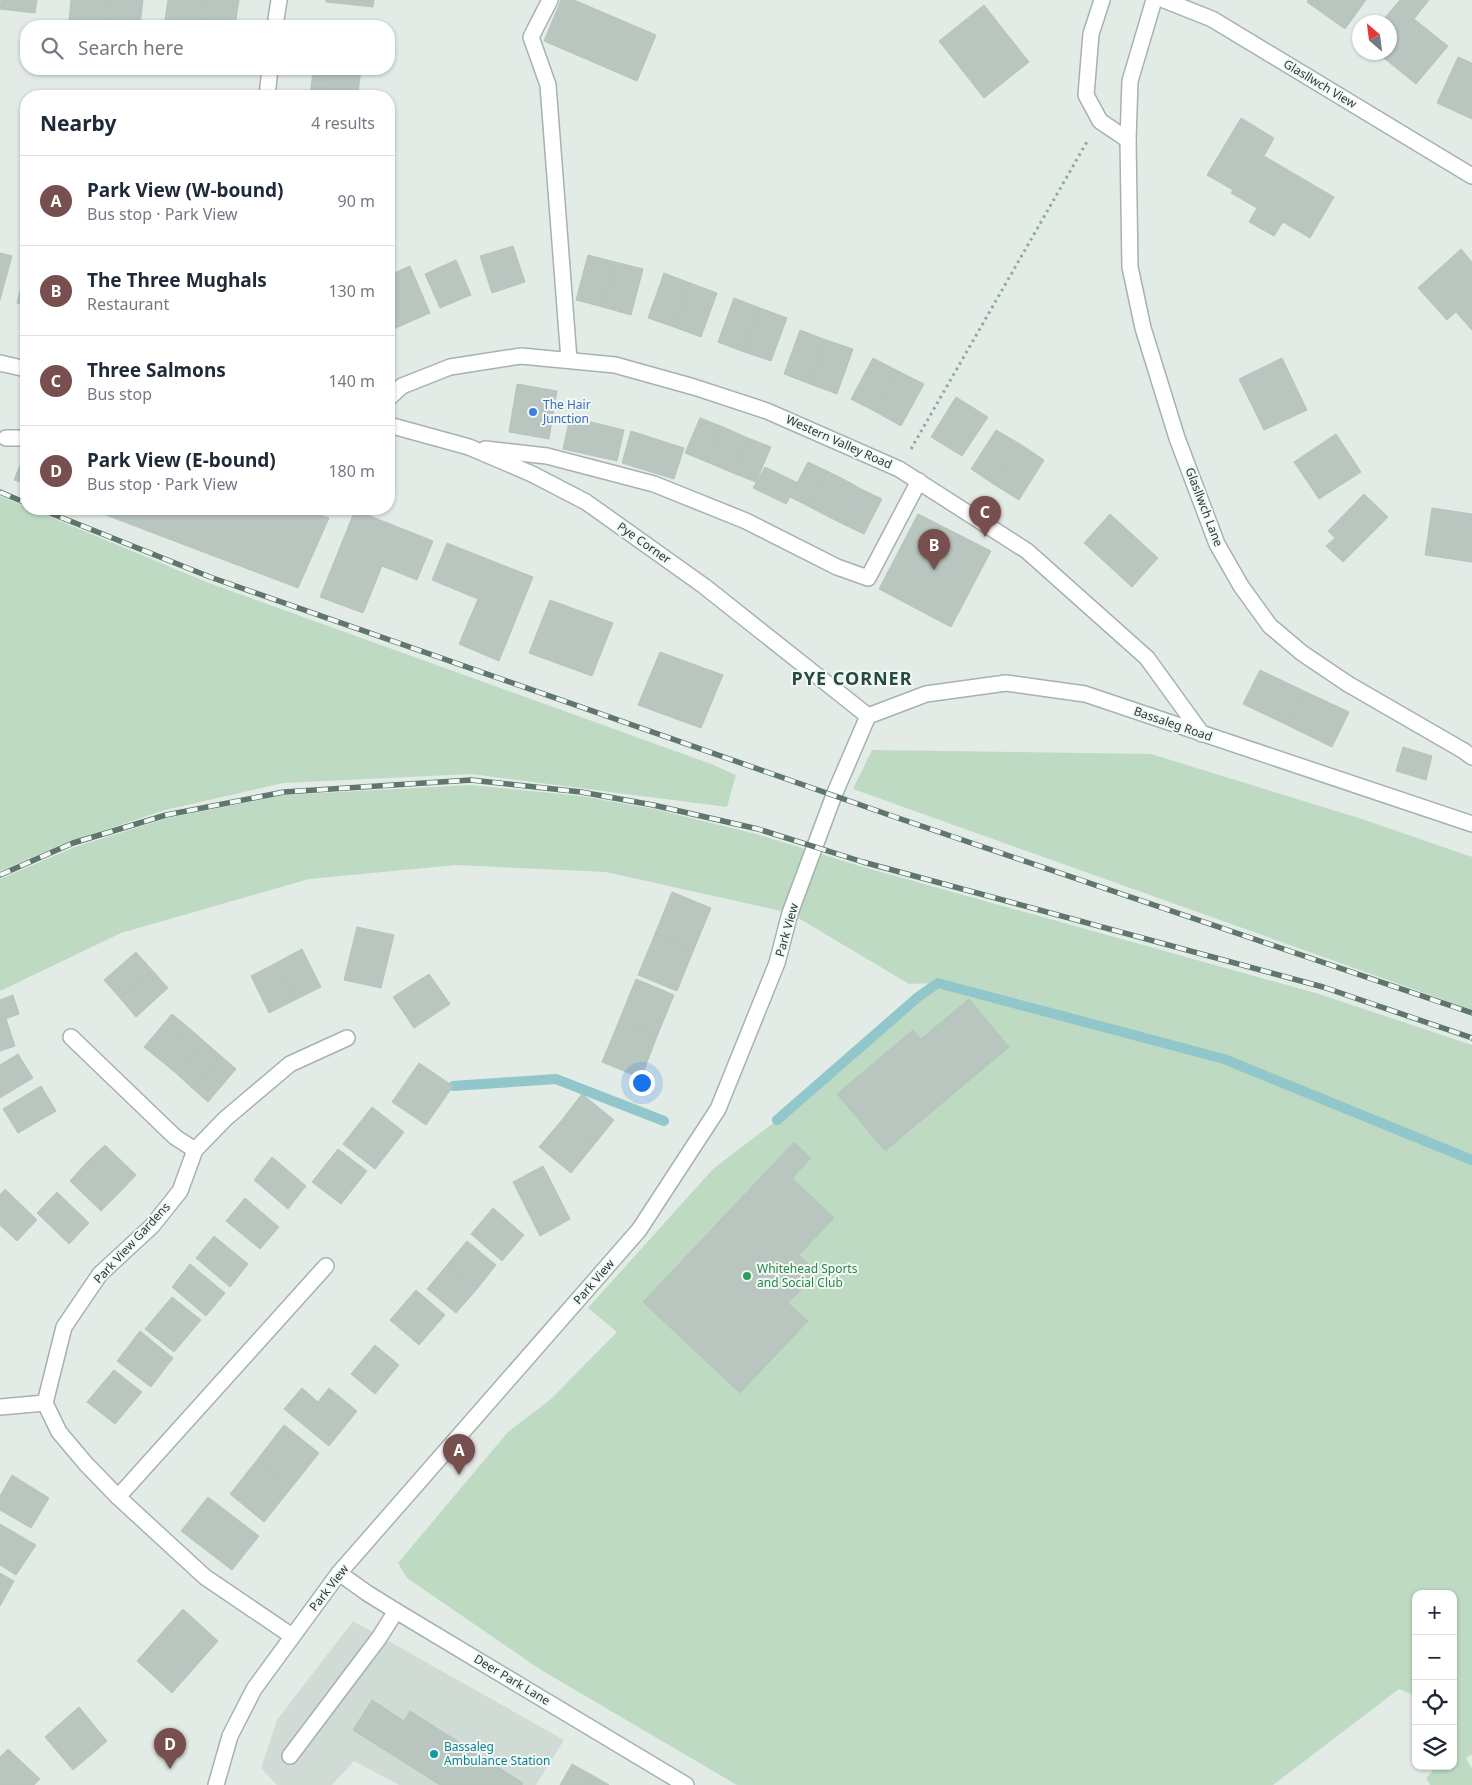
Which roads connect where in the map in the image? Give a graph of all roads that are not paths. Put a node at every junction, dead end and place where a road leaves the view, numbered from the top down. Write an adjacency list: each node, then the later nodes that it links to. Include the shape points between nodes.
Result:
1 (279, 0): 6 (street)
2 (550, 0): 11 (street, via 530,37 548,85)
3 (1102, 0): 9 (street, via 1091,34 1086,95 1100,121)
4 (1154, 0): 9 (street, Glasllwch Lane, via 1130,81)
5 (1164, 0): 10 (street, Glasllwch View, via 1212,19)
6 (276, 20)
7 (269, 75): 8 (street)
8 (268, 90)
9 (1128, 140): 22 (street, Glasllwch Lane, via 1130,266 1143,328 1177,438 1217,544 1241,586 1270,626 1302,653)
10 (1472, 176)
11 (569, 360): 14 (street, Western Valley Road, via 521,356 450,368 402,386); 19 (street, Western Valley Road, via 615,365 767,411 899,469)
12 (0, 363): 13 (street)
13 (20, 368)
14 (395, 392)
15 (395, 428): 18 (street, Pye Corner)
16 (6, 438): 17 (street)
17 (20, 438)
18 (469, 447): 19 (street, via 548,456 654,484 746,521 837,568 868,578); 20 (street, Pye Corner, via 586,502 704,586)
19 (919, 481): 21 (street, Western Valley Road, via 1027,551 1147,658)
20 (868, 716): 21 (street, Bassaleg Road, via 926,694 1006,683 1085,694); 31 (street, Park View, via 834,795 790,913 778,963 718,1109 639,1230)
21 (1202, 734): 23 (street, Bassaleg Road)
22 (1472, 757)
23 (1472, 824)
24 (71, 1037): 26 (street, via 175,1137)
25 (347, 1038): 26 (street, Park View Gardens, via 290,1064 225,1119)
26 (195, 1150): 28 (street, Park View Gardens, via 180,1190 152,1226 100,1274 64,1327)
27 (326, 1266): 30 (street)
28 (45, 1403): 29 (street); 30 (street, via 60,1432)
29 (0, 1407)
30 (118, 1496): 33 (street, via 205,1577)
31 (339, 1573): 32 (street, Deer Park Lane); 33 (street, Park View)
32 (396, 1611): 34 (street); 36 (street, Deer Park Lane)
33 (292, 1636): 35 (street, Park View, via 254,1689 230,1736)
34 (290, 1756)
35 (216, 1785)
36 (686, 1785)

